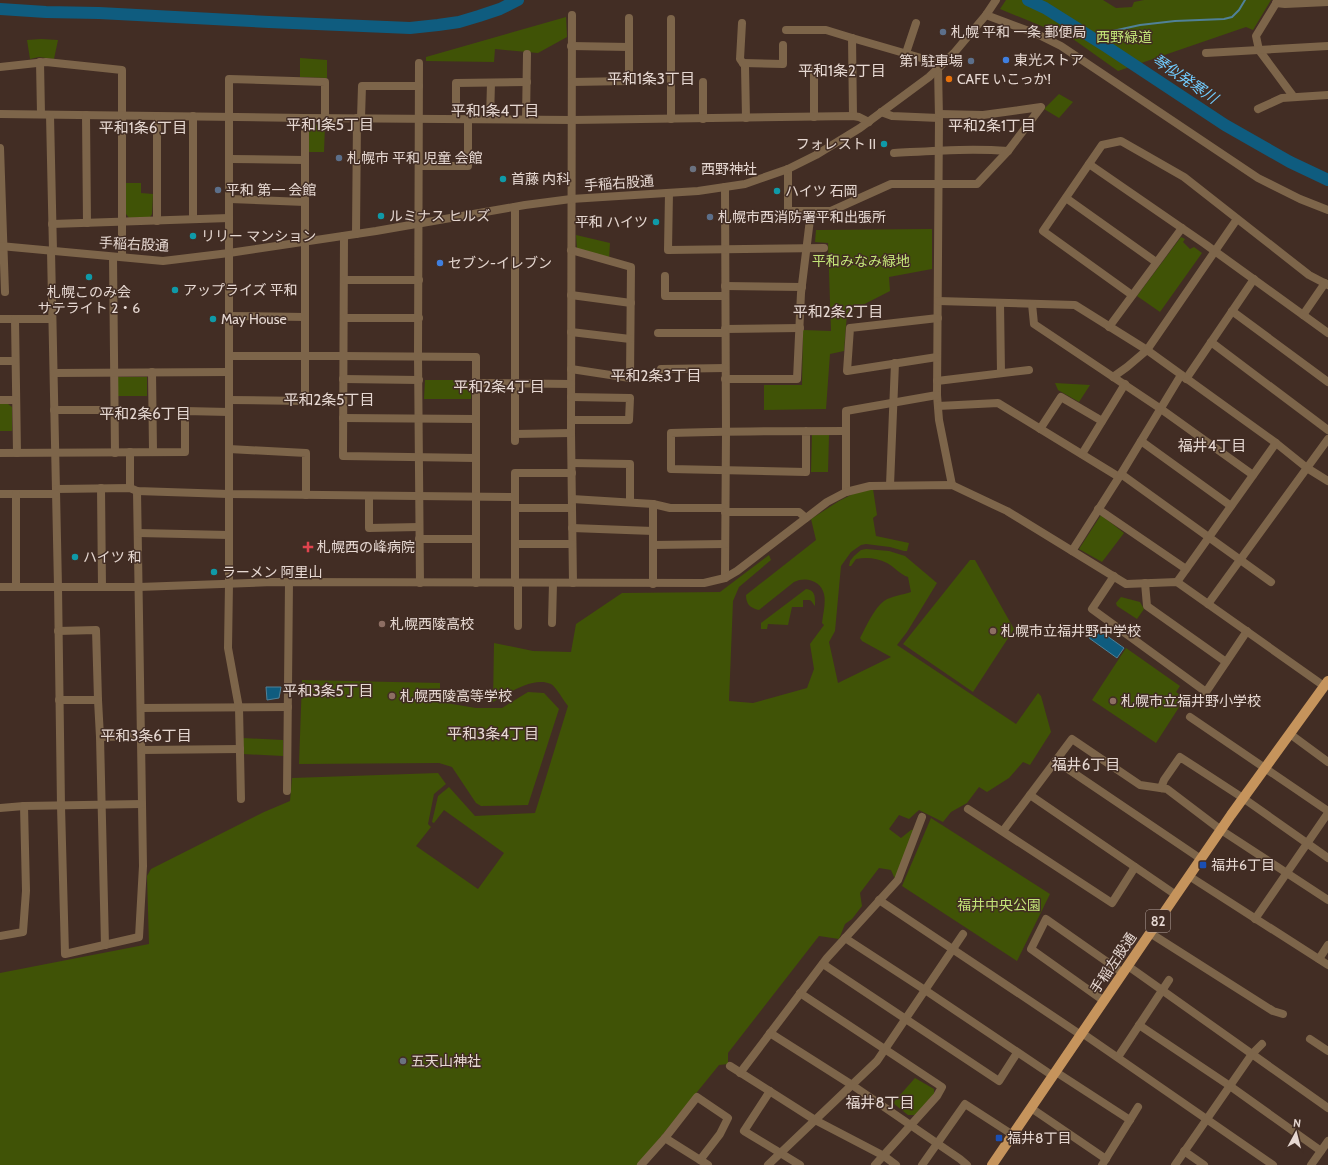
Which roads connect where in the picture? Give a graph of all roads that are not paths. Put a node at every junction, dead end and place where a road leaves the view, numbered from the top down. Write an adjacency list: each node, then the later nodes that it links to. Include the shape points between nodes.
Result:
1 (996, 0): 5 (street, 手稲右股通)
2 (1277, 2): 3 (street); 16 (street, via 1256,36)
3 (1328, 2)
4 (572, 15): 13 (street)
5 (986, 15): 23 (street, 手稲右股通); 76 (street, via 1061,46 1258,178)
6 (629, 18): 15 (street)
7 (671, 18): 54 (street)
8 (916, 23): 17 (street)
9 (742, 24): 22 (street, via 740,59)
10 (786, 30): 11 (street, via 826,30)
11 (852, 38): 17 (street); 43 (street)
12 (783, 45): 22 (street, via 783,64)
13 (572, 46): 15 (street); 27 (street)
14 (1328, 46): 16 (street)
15 (629, 47): 27 (street, via 629,81)
16 (1259, 50): 18 (street); 32 (street)
17 (906, 53): 23 (street)
18 (1206, 53)
19 (527, 54): 26 (street)
20 (40, 62): 24 (street); 36 (street); 39 (street, via 122,70)
21 (419, 63): 30 (street)
22 (743, 63): 49 (street)
23 (940, 66): 34 (street, 手稲右股通); 44 (street)
24 (0, 67)
25 (814, 68): 45 (street)
26 (526, 82): 29 (street); 56 (street)
27 (572, 82): 57 (street)
28 (703, 82): 55 (street)
29 (491, 83): 51 (street, via 456,83); 53 (street)
30 (419, 86): 48 (street, via 362,86); 50 (street)
31 (1328, 95): 32 (street)
32 (1293, 96): 33 (street)
33 (1258, 109)
34 (881, 112): 44 (street, via 892,116); 58 (street, 手稲右股通)
35 (0, 114): 36 (street)
36 (41, 114): 37 (street)
37 (50, 115): 38 (street); 84 (street)
38 (86, 115): 39 (street); 83 (street)
39 (122, 115): 40 (street); 82 (street)
40 (157, 116): 41 (street); 81 (street)
41 (193, 116): 42 (street); 79 (street)
42 (229, 116): 46 (street); 47 (street, via 229,79 325,82); 63 (street)
43 (853, 116): 45 (street); 58 (street)
44 (939, 116): 60 (street); 61 (street, via 983,115 1041,107)
45 (814, 117): 49 (street)
46 (306, 118): 47 (street); 64 (street)
47 (325, 118): 48 (street)
48 (359, 118): 50 (street); 87 (street)
49 (746, 118): 55 (street)
50 (419, 119): 51 (street); 66 (street)
51 (456, 119): 52 (street)
52 (468, 119): 53 (street); 66 (street, via 468,166)
53 (490, 119): 56 (street)
54 (671, 119): 55 (street); 57 (street)
55 (703, 119)
56 (526, 120): 57 (street)
57 (572, 120): 73 (street)
58 (869, 122): 67 (street, 手稲右股通)
59 (0, 148): 90 (street)
60 (938, 150): 61 (street); 62 (street); 68 (street)
61 (1008, 150): 68 (street, via 977,184)
62 (894, 153)
63 (230, 159): 64 (street); 71 (street)
64 (305, 160): 74 (street)
65 (1089, 164): 72 (street); 80 (street, via 1102,144 1121,141 1184,177); 86 (street)
66 (419, 166): 85 (street)
67 (788, 169): 69 (street, 手稲右股通, via 745,184); 77 (street, via 788,211)
68 (938, 184): 77 (street, via 891,184 831,211); 111 (street)
69 (725, 187): 70 (street, 手稲右股通); 93 (street)
70 (669, 193): 73 (street, 手稲右股通); 93 (street, via 668,250)
71 (230, 198): 74 (street); 78 (street)
72 (1066, 198): 99 (street); 109 (street, via 1043,231)
73 (571, 199): 75 (street, 手稲右股通); 94 (street)
74 (305, 202): 89 (street)
75 (515, 207): 85 (street, 手稲右股通); 159 (street)
76 (1328, 210)
77 (811, 211): 91 (street)
78 (229, 218): 79 (street); 97 (street)
79 (193, 219): 81 (street)
80 (1237, 219): 96 (street); 104 (street, via 1308,275)
81 (157, 221): 82 (street)
82 (122, 222): 83 (street); 98 (street)
83 (87, 223): 84 (street)
84 (52, 224): 95 (street)
85 (419, 224): 87 (street, 手稲右股通); 103 (street)
86 (1182, 228): 96 (street); 99 (street)
87 (356, 234): 88 (street, 手稲右股通)
88 (344, 236): 89 (street, 手稲右股通); 102 (street)
89 (305, 242): 97 (street, 手稲右股通); 118 (street)
90 (2, 246): 95 (street, 手稲右股通); 107 (street)
91 (807, 248): 92 (street); 93 (street); 106 (street)
92 (824, 248)
93 (725, 249): 105 (street)
94 (571, 250): 108 (street); 112 (street, via 631,267)
95 (52, 251): 98 (street, 手稲右股通); 124 (street)
96 (1216, 252): 101 (street); 133 (street)
97 (229, 253): 98 (street, 手稲右股通, via 163,261); 117 (street)
98 (118, 257): 146 (street)
99 (1156, 262): 109 (street)
100 (665, 276): 110 (street, via 665,296)
101 (1254, 279): 115 (street); 116 (street)
102 (344, 280): 103 (street); 119 (street)
103 (419, 280): 120 (street)
104 (1327, 284): 116 (street)
105 (725, 286): 106 (street); 110 (street)
106 (802, 287): 126 (street)
107 (5, 292)
108 (571, 295): 112 (street); 128 (street)
109 (1132, 295): 125 (street)
110 (725, 296): 127 (street)
111 (938, 301): 113 (street); 121 (street)
112 (631, 303): 131 (street)
113 (1000, 303): 114 (street); 150 (street)
114 (1032, 304): 125 (street, via 1075,305); 151 (street, via 1034,324)
115 (1232, 311): 132 (street); 157 (street)
116 (1303, 315): 130 (street)
117 (229, 316): 118 (street); 134 (street)
118 (305, 317): 135 (street)
119 (344, 318): 120 (street); 136 (street)
120 (419, 318): 137 (street)
121 (938, 318): 138 (street); 141 (street, via 850,328 847,371)
122 (0, 319): 123 (street)
123 (15, 319): 124 (street); 140 (street)
124 (52, 319): 149 (street)
125 (1109, 326): 133 (street)
126 (800, 328): 127 (street); 154 (street, via 797,380)
127 (725, 331): 129 (street); 142 (street)
128 (571, 332): 131 (street); 144 (street)
129 (658, 333)
130 (1328, 333)
131 (630, 339): 144 (street, via 630,378)
132 (1211, 342): 152 (street); 179 (street)
133 (1147, 350): 151 (street); 152 (street)
134 (229, 356): 135 (street); 148 (street)
135 (306, 356): 136 (street); 166 (street, via 305,401)
136 (343, 356): 137 (street); 153 (street)
137 (418, 356): 155 (street); 158 (street, via 476,358)
138 (937, 357): 141 (street); 156 (street)
139 (0, 361): 140 (street)
140 (15, 361): 165 (street)
141 (895, 363): 167 (street)
142 (725, 368): 143 (street); 154 (street)
143 (661, 369)
144 (571, 370): 160 (street)
145 (1029, 370): 150 (street)
146 (114, 372): 147 (street); 149 (street); 171 (street)
147 (152, 372): 148 (street); 189 (street)
148 (229, 372): 166 (street)
149 (54, 373): 170 (street)
150 (1001, 373): 156 (street)
151 (1114, 377): 161 (street)
152 (1184, 377): 169 (street); 186 (street)
153 (343, 379): 155 (street); 173 (street)
154 (725, 379): 182 (street)
155 (419, 380): 174 (street)
156 (937, 381): 162 (street)
157 (1328, 382)
158 (476, 384): 159 (street); 175 (street)
159 (514, 384): 160 (street); 183 (street, via 515,437)
160 (571, 384): 163 (street)
161 (1124, 384): 169 (street); 177 (street)
162 (937, 395): 167 (street); 168 (street)
163 (571, 397): 176 (street); 176 (street, via 630,398 629,420)
164 (0, 400): 165 (street)
165 (16, 400): 191 (street)
166 (229, 400): 172 (street)
167 (894, 403): 181 (street, via 846,411); 204 (street)
168 (938, 406): 178 (street, via 998,403); 205 (street)
169 (1161, 409): 185 (street); 201 (street)
170 (54, 410): 171 (street); 192 (street)
171 (115, 410): 193 (street)
172 (229, 412): 187 (street); 189 (street, via 185,411 185,452)
173 (343, 418): 174 (street); 195 (street, via 343,456)
174 (419, 419): 175 (street); 195 (street)
175 (476, 419): 196 (street)
176 (571, 420): 183 (street)
177 (1102, 421): 178 (street, via 1061,397); 194 (street)
178 (1040, 429): 194 (street)
179 (1328, 430)
180 (806, 431): 181 (street); 182 (street); 199 (street, via 806,472)
181 (846, 431): 209 (street)
182 (726, 432): 199 (street); 199 (street, via 671,434 672,469)
183 (571, 433): 197 (street)
184 (1328, 439): 198 (street)
185 (1141, 442): 202 (street); 221 (street)
186 (1276, 443): 198 (street); 201 (street)
187 (229, 449): 212 (street); 213 (street, via 306,453)
188 (130, 452): 189 (street); 193 (street); 207 (street)
189 (153, 452)
190 (0, 453): 191 (street)
191 (17, 453): 192 (street)
192 (55, 453): 193 (street); 208 (street)
193 (115, 453)
194 (1082, 454): 202 (street)
195 (419, 457): 196 (street); 215 (street)
196 (475, 458): 216 (street)
197 (572, 463): 200 (street); 218 (street, via 630,464)
198 (1307, 468): 203 (street); 239 (street)
199 (726, 471): 224 (street)
200 (572, 473): 217 (street, via 515,473); 219 (street)
201 (1253, 475): 221 (street)
202 (1120, 476): 223 (street); 231 (street)
203 (1328, 481)
204 (890, 485): 205 (street); 209 (street, via 870,486)
205 (952, 485): 238 (street, via 1007,511)
206 (101, 488): 207 (street); 208 (street); 257 (street)
207 (134, 489): 212 (street); 229 (street)
208 (56, 492): 211 (street); 256 (street)
209 (846, 492): 225 (street)
210 (0, 494): 211 (street)
211 (16, 494): 255 (street)
212 (228, 494): 213 (street); 230 (street)
213 (306, 495): 214 (street)
214 (369, 496): 215 (street); 226 (street, via 369,528)
215 (419, 496): 216 (street); 226 (street)
216 (476, 496): 217 (street); 233 (street)
217 (514, 497): 222 (street)
218 (630, 502): 219 (street); 220 (street)
219 (572, 504): 222 (street); 227 (street)
220 (653, 504): 224 (street, via 670,508); 228 (street)
221 (1231, 506): 231 (street)
222 (515, 508): 234 (street)
223 (1098, 509): 238 (street); 240 (street)
224 (725, 510): 225 (street, via 799,512); 236 (street)
225 (806, 518): 242 (street)
226 (419, 528): 232 (street)
227 (572, 528): 228 (street); 235 (street)
228 (653, 531): 237 (street)
229 (138, 533): 230 (street); 258 (street)
230 (228, 535): 251 (street)
231 (1209, 537): 239 (street); 240 (street)
232 (419, 539): 233 (street); 246 (street)
233 (476, 539): 247 (street)
234 (515, 544): 235 (street); 248 (street)
235 (572, 544): 252 (street)
236 (725, 544): 237 (street); 242 (street)
237 (653, 545): 253 (street)
238 (1072, 550): 241 (street)
239 (1240, 560): 245 (street); 259 (street)
240 (1186, 569): 244 (street)
241 (1114, 576): 250 (street, via 1126,584); 264 (street, via 1092,609 1206,692)
242 (725, 578): 253 (street, via 704,583)
243 (289, 582): 246 (street); 251 (street); 268 (street)
244 (1177, 582): 250 (street); 259 (street)
245 (1272, 582)
246 (420, 583): 247 (street)
247 (476, 583): 248 (street)
248 (516, 583): 249 (street); 261 (street)
249 (553, 583): 252 (street); 260 (street)
250 (1144, 583): 264 (street, via 1147,606)
251 (229, 584): 258 (street); 270 (street, via 228,648)
252 (573, 584): 253 (street)
253 (653, 584)
254 (0, 587): 255 (street)
255 (16, 587): 256 (street)
256 (58, 587): 257 (street); 262 (street)
257 (102, 587): 258 (street)
258 (139, 587): 269 (street)
259 (1208, 604): 263 (street)
260 (552, 623)
261 (518, 626)
262 (58, 631): 266 (street); 267 (street, via 96,630)
263 (1247, 631): 264 (street); 265 (street)
264 (1226, 662)
265 (1326, 683): 272 (main road, 手稲左股通 / 82)
266 (59, 700): 267 (street); 288 (street)
267 (98, 700): 274 (street)
268 (288, 707): 270 (street); 281 (street)
269 (141, 708): 270 (street); 273 (street)
270 (239, 708): 275 (street)
271 (1190, 717): 279 (street)
272 (1290, 734): 277 (street); 279 (main road, 手稲左股通 / 82)
273 (142, 736): 274 (street); 276 (street)
274 (100, 737): 286 (street)
275 (240, 749): 276 (street); 284 (street)
276 (142, 750): 285 (street)
277 (1327, 759)
278 (1056, 761): 280 (street, via 1072,739 1140,785); 282 (street); 297 (street)
279 (1265, 768): 283 (main road, 手稲左股通 / 82); 291 (street)
280 (1161, 788): 283 (street, via 1180,757); 293 (street, via 1167,789)
281 (287, 791)
282 (1030, 795): 294 (street); 298 (street)
283 (1243, 798): 293 (main road, 手稲左股通 / 82); 295 (street)
284 (241, 799)
285 (142, 804): 286 (street); 309 (street, via 143,866 139,937)
286 (102, 805): 288 (street); 309 (street)
287 (24, 806): 288 (street); 289 (street); 307 (street, via 26,891 23,932)
288 (61, 806): 309 (street, via 65,954)
289 (0, 808)
290 (968, 809): 294 (street)
291 (1328, 812): 295 (street)
292 (922, 817): 302 (street, via 898,880)
293 (1221, 830): 297 (main road, 手稲左股通 / 82); 299 (street)
294 (1003, 831): 298 (street, via 1112,903)
295 (1307, 843): 296 (street); 299 (street)
296 (1328, 858)
297 (1201, 859): 300 (main road, 手稲左股通 / 82)
298 (1136, 867): 301 (street)
299 (1286, 872): 303 (street); 304 (street)
300 (1189, 876): 301 (main road, 手稲左股通 / 82); 304 (street)
301 (1176, 895): 305 (main road, 手稲左股通 / 82)
302 (879, 900): 308 (street); 311 (street)
303 (1328, 900)
304 (1255, 918): 312 (street)
305 (1150, 933): 315 (main road, 手稲左股通 / 82); 321 (street, via 1273,1011)
306 (963, 934): 311 (street)
307 (0, 936)
308 (845, 938): 313 (street); 317 (street)
309 (105, 945)
310 (1328, 945): 312 (street)
311 (952, 949): 317 (street); 325 (street)
312 (1319, 959): 314 (street)
313 (823, 964): 319 (street); 322 (street)
314 (1328, 965)
315 (1125, 970): 318 (street); 320 (main road, 手稲左股通 / 82); 320 (street, via 1046,919 1031,949)
316 (1169, 980): 318 (street)
317 (925, 990): 322 (street); 330 (street)
318 (1162, 990): 323 (street); 331 (street)
319 (800, 993): 324 (street); 328 (street)
320 (1104, 1001): 325 (main road, 手稲左股通 / 82)
321 (1284, 1014)
322 (906, 1018): 328 (street); 330 (street, via 999,1081)
323 (1139, 1025): 332 (street); 337 (street)
324 (770, 1033): 334 (street); 336 (street)
325 (1081, 1034): 332 (street); 335 (main road, 手稲左股通 / 82)
326 (1310, 1039): 329 (street)
327 (1262, 1044): 331 (street)
328 (884, 1050): 336 (street, via 877,1061); 345 (street, via 942,1087)
329 (1328, 1051)
330 (1017, 1053): 335 (street)
331 (1252, 1054): 337 (street); 341 (street)
332 (1118, 1057): 342 (street)
333 (730, 1066): 334 (street)
334 (740, 1073): 338 (street)
335 (1054, 1074): 340 (main road, 手稲左股通 / 82); 344 (street)
336 (852, 1085): 343 (street); 345 (street)
337 (1230, 1086): 342 (street); 350 (street)
338 (770, 1091): 343 (street); 352 (street, via 744,1131)
339 (1138, 1107): 344 (street)
340 (1031, 1108): 346 (main road, 手稲左股通 / 82); 355 (street)
341 (1328, 1108)
342 (1206, 1119): 351 (street); 367 (street)
343 (816, 1120): 352 (street); 353 (street)
344 (1130, 1120): 355 (street)
345 (912, 1126): 349 (street); 353 (street)
346 (1013, 1135): 349 (street, via 965,1104); 364 (main road, 手稲左股通 / 82)
347 (665, 1138): 354 (street); 354 (street, via 697,1097 728,1118 720,1134); 356 (street)
348 (1328, 1141): 350 (street)
349 (937, 1143): 362 (street); 363 (street)
350 (1321, 1150): 368 (street)
351 (1184, 1151): 365 (street); 366 (street)
352 (781, 1153): 358 (street); 359 (street)
353 (884, 1156): 360 (street); 361 (street)
354 (700, 1160): 357 (street)
355 (1104, 1162)
356 (641, 1165)
357 (708, 1165)
358 (768, 1165)
359 (800, 1165)
360 (875, 1165)
361 (896, 1165)
362 (922, 1165)
363 (967, 1165)
364 (992, 1165)
365 (1175, 1165)
366 (1204, 1165)
367 (1273, 1165)
368 (1311, 1165)

